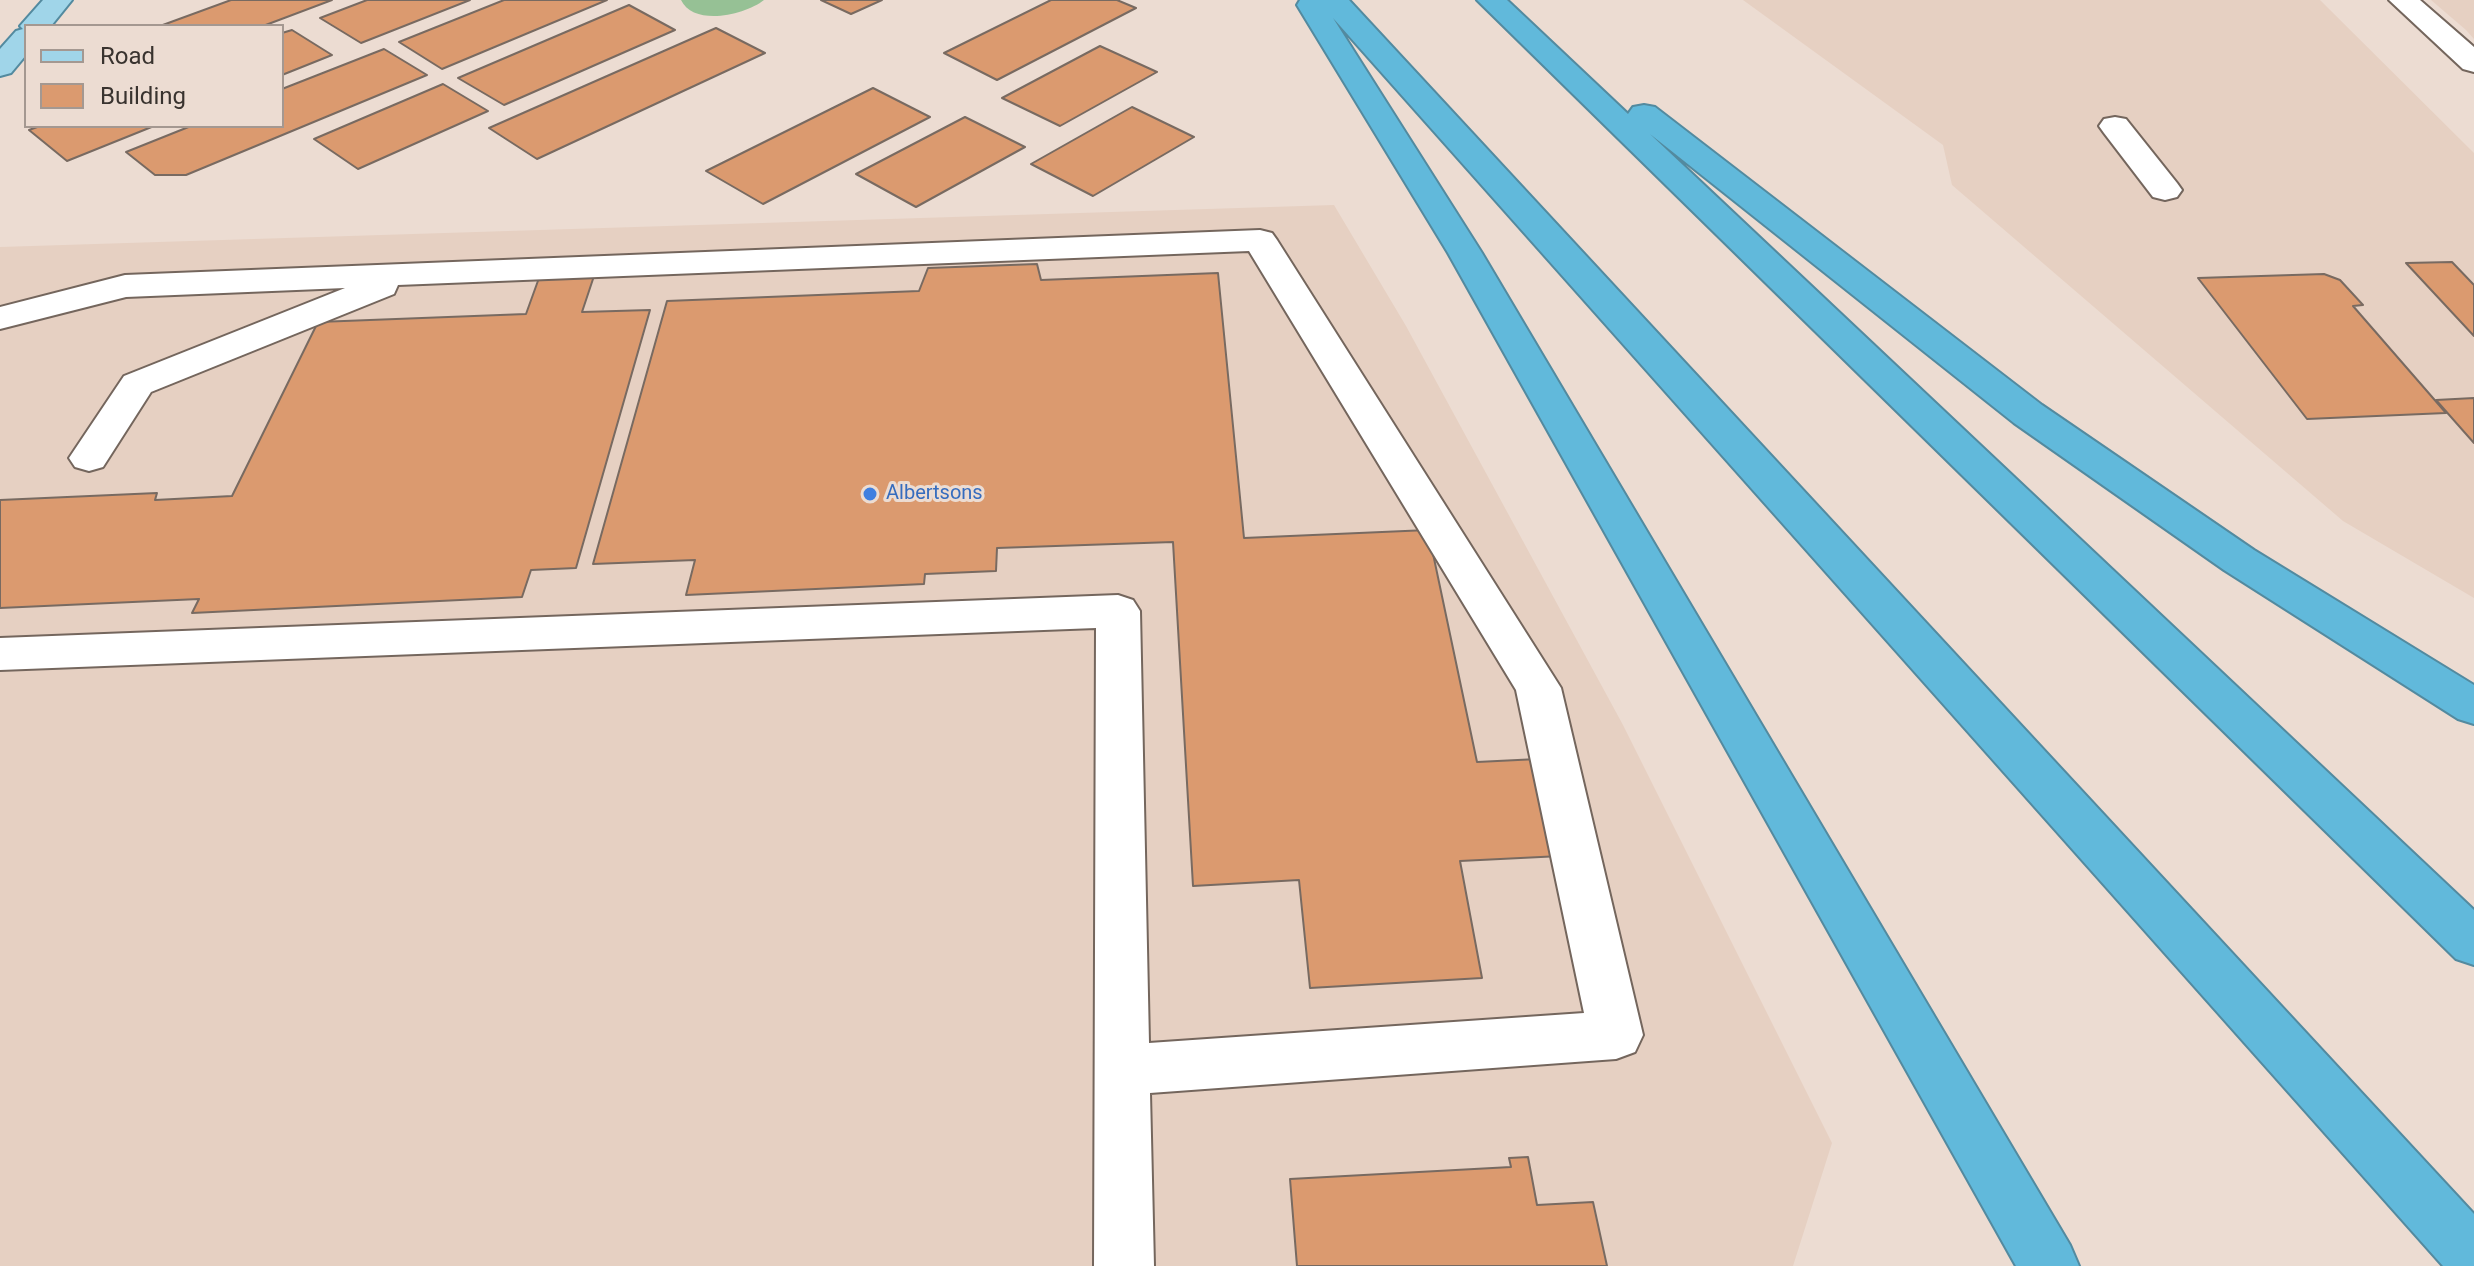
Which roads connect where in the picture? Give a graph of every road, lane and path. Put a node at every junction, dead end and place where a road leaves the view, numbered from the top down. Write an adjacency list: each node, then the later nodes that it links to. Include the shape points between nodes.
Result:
1 (58, 0): 6 (main road)
2 (1307, 0): 21 (highway, via 1465,253)
3 (1333, 0): 19 (highway)
4 (1492, 0): 16 (highway, via 2028,414 2239,560); 17 (highway)
5 (2403, 0): 8 (street)
6 (37, 24)
7 (24, 39): 9 (main road)
8 (2474, 63)
9 (0, 67)
10 (2115, 126): 11 (street)
11 (2165, 190)
12 (409, 274): 13 (street, via 125,286); 14 (street, via 137,384); 18 (street, via 1260,240 1538,688 1616,1035)
13 (0, 318)
14 (89, 458)
15 (0, 654): 18 (street, via 1118,611)
16 (2474, 707)
17 (2474, 943)
18 (1122, 1070): 20 (street)
19 (2474, 1257)
20 (1124, 1266)
21 (2049, 1266)

